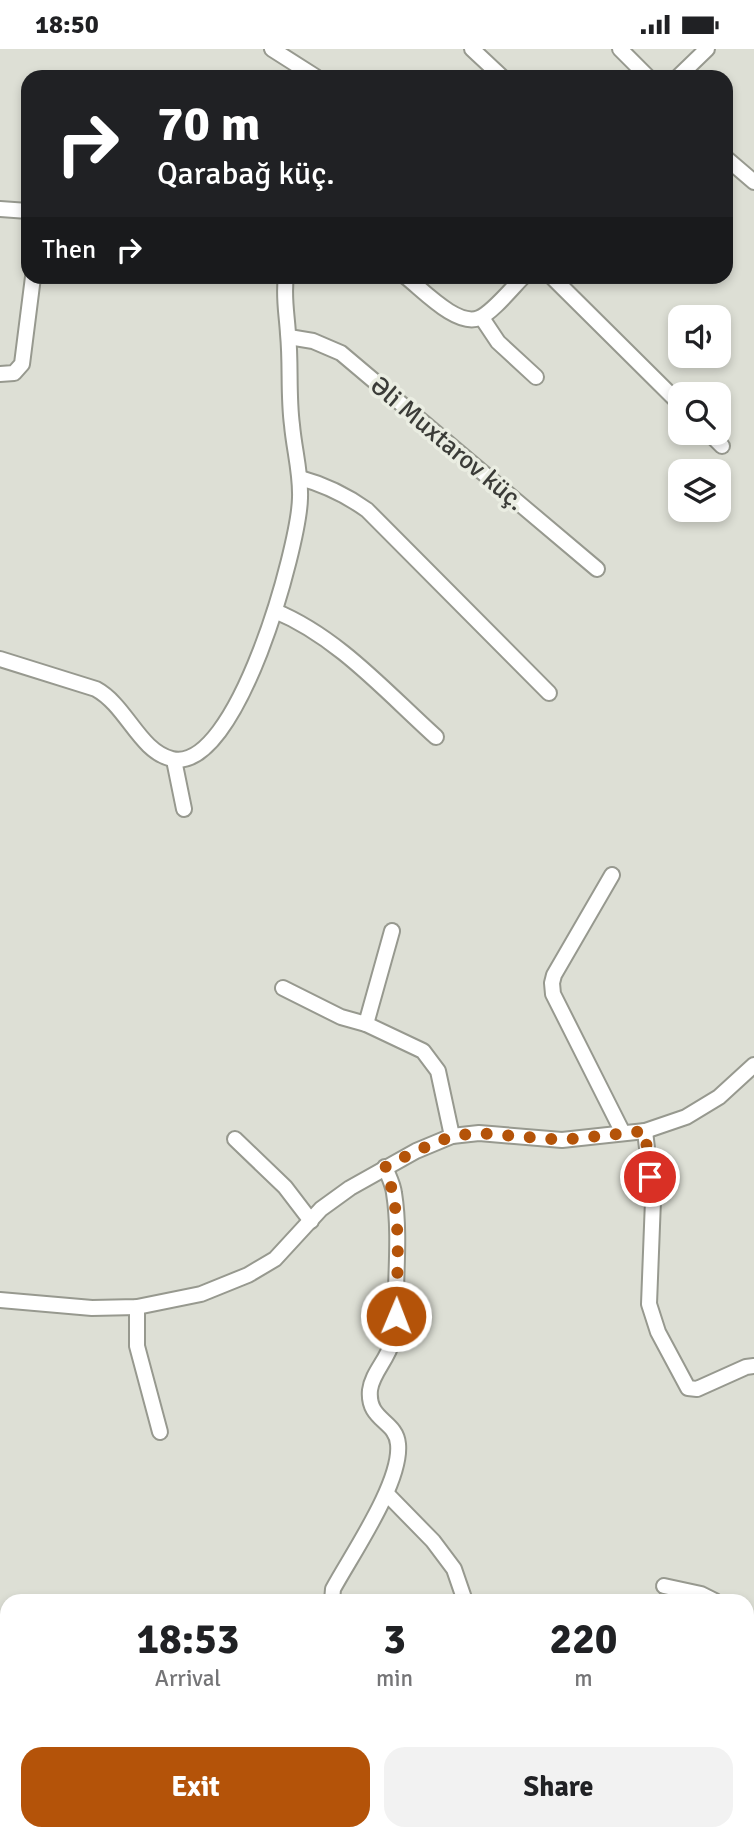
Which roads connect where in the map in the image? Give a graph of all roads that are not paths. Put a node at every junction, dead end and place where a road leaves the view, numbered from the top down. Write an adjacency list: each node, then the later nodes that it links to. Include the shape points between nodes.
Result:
1 (272, 49): 5 (street)
2 (472, 49): 6 (street)
3 (620, 49): 7 (street)
4 (708, 49): 8 (street)
5 (305, 70)
6 (494, 70)
7 (641, 70)
8 (686, 70)
9 (733, 164): 10 (street)
10 (754, 182)
11 (0, 209): 12 (street)
12 (21, 210)
13 (32, 284): 20 (street, via 22,364 14,373)
14 (285, 284): 19 (street)
15 (415, 284): 18 (street, via 455,316 469,321)
16 (516, 284): 18 (street)
17 (559, 284): 22 (street)
18 (482, 318): 21 (street, via 498,342)
19 (289, 337): 23 (street, via 291,423); 24 (street, Əli Muxtarov küç., via 341,353)
20 (0, 374)
21 (536, 377)
22 (668, 392)
23 (300, 478): 25 (street, via 299,521); 27 (street, via 323,484 367,510)
24 (597, 569)
25 (275, 611): 28 (street, via 326,637); 29 (street, via 238,704 213,742 199,754)
26 (0, 659): 29 (street, via 107,695 138,735 159,754)
27 (550, 693)
28 (436, 737)
29 (174, 760): 30 (street)
30 (184, 809)
31 (612, 875): 37 (street, via 552,983 553,994)
32 (392, 931): 34 (street)
33 (283, 988): 34 (street, via 341,1017)
34 (366, 1024): 38 (street, via 423,1051 438,1071)
35 (754, 1065): 36 (street, via 719,1097 686,1117)
36 (645, 1131): 37 (street); 44 (street, via 653,1200 649,1304 658,1332 688,1388 697,1389)
37 (623, 1133): 38 (street, via 562,1140 479,1133)
38 (452, 1136): 40 (street)
39 (235, 1139): 41 (street, via 285,1187)
40 (385, 1167): 41 (street, via 321,1209); 46 (street, via 394,1190 396,1316 392,1344 370,1387 369,1402 398,1441)
41 (311, 1221): 43 (street, via 275,1259 248,1275 201,1294)
42 (0, 1300): 43 (street)
43 (137, 1307): 45 (street, via 137,1346)
44 (754, 1366)
45 (160, 1432)
46 (387, 1494): 48 (street); 49 (street, via 433,1541 454,1569)
47 (664, 1586): 50 (street)
48 (333, 1594)
49 (463, 1594)
50 (701, 1594)

